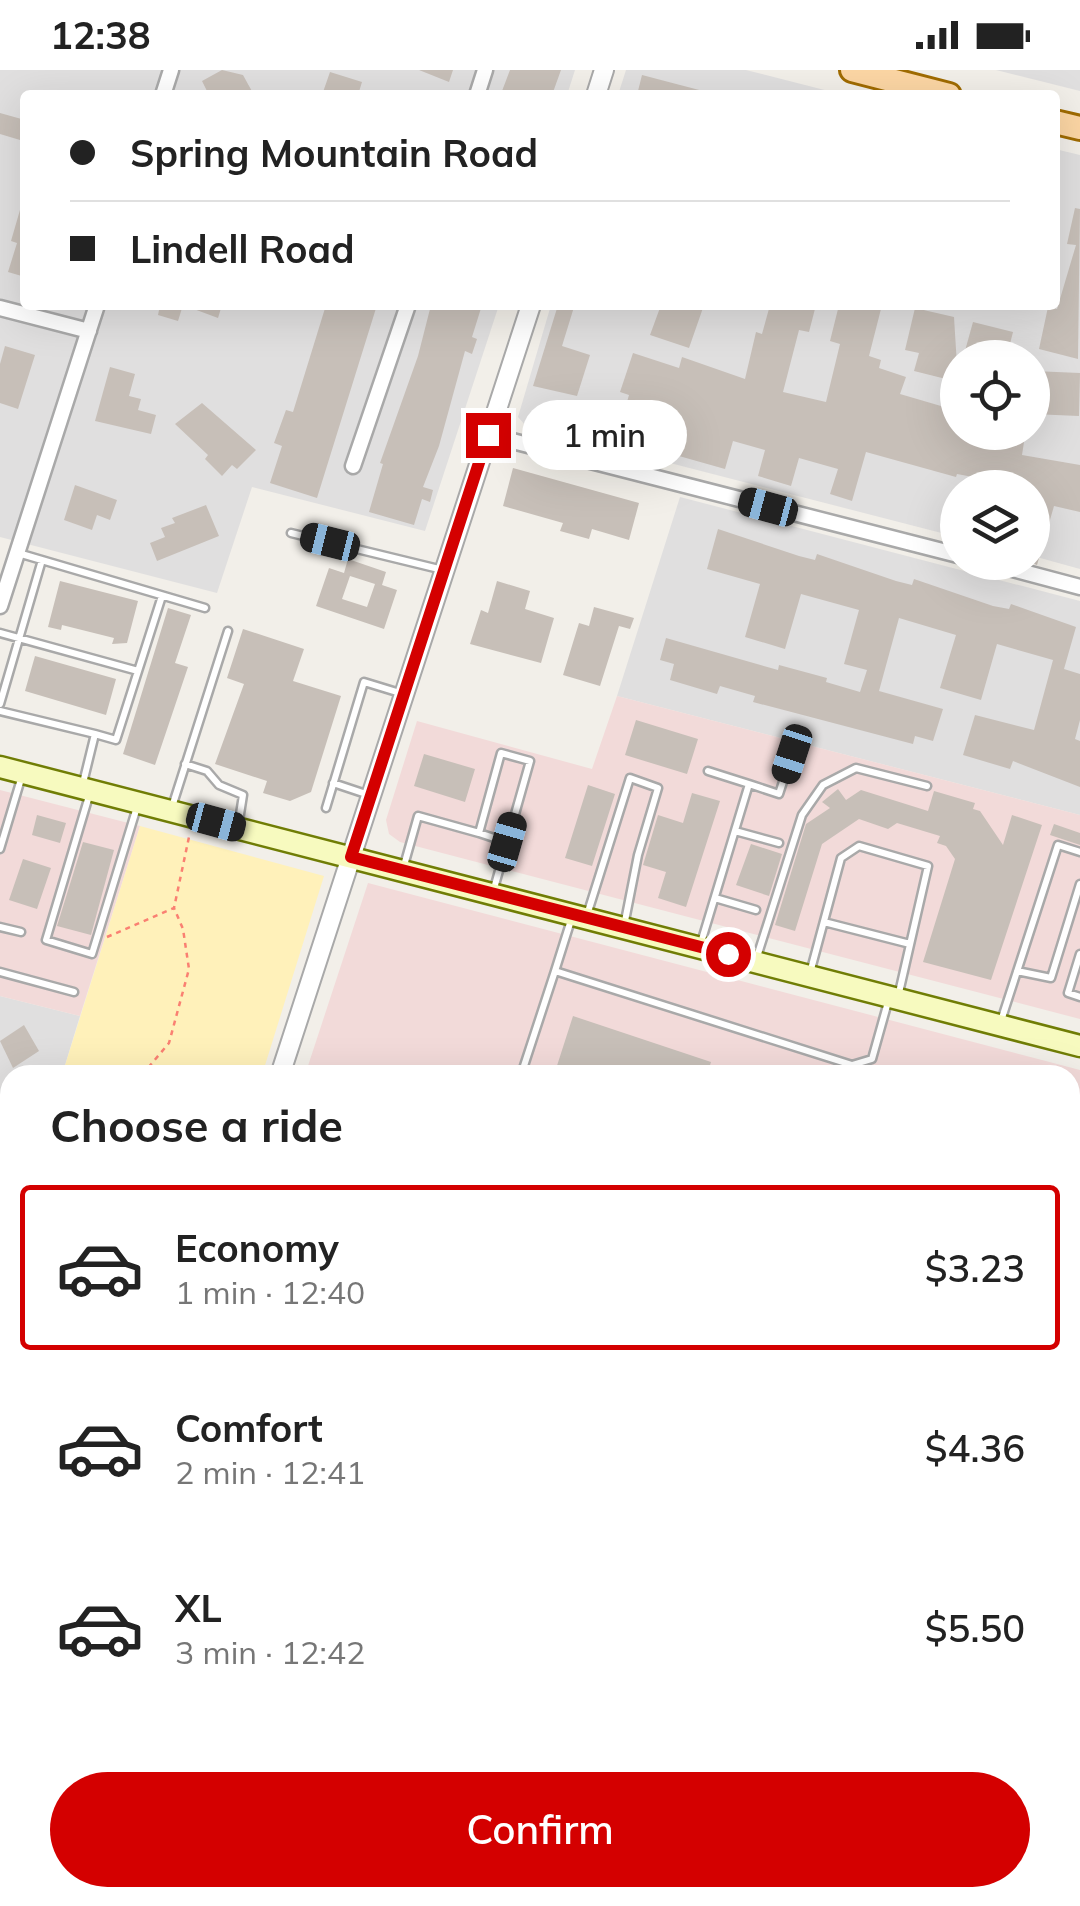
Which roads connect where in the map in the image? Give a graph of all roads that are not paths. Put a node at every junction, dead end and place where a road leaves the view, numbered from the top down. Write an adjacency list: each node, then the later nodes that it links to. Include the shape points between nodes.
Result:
1 (852, 70): 2 (main road)
2 (930, 90)
3 (0, 308): 7 (street)
4 (95, 310): 7 (street)
5 (406, 310): 9 (street)
6 (529, 310): 8 (street)
7 (89, 331): 12 (street)
8 (488, 435): 11 (street); 14 (street)
9 (353, 466)
10 (291, 533): 14 (lane)
11 (940, 550)
12 (17, 553): 13 (lane); 18 (street)
13 (42, 560): 17 (lane); 22 (lane)
14 (444, 571): 24 (street)
15 (1050, 579): 16 (street)
16 (1080, 587)
17 (162, 596): 19 (lane); 23 (lane)
18 (0, 606)
19 (205, 608)
20 (228, 631): 28 (lane)
21 (0, 633): 22 (lane)
22 (18, 638): 23 (lane); 25 (lane)
23 (138, 671): 26 (lane, via 116,740)
24 (402, 694): 32 (lane, via 364,682); 36 (street)
25 (0, 708): 26 (lane)
26 (95, 734): 35 (lane)
27 (792, 754): 33 (lane, via 779,794)
28 (186, 764): 39 (lane); 40 (lane, via 243,795)
29 (0, 767): 31 (main road)
30 (708, 771): 33 (lane)
31 (23, 773): 35 (main road); 45 (lane)
32 (333, 783): 36 (lane); 38 (lane)
33 (749, 784): 41 (lane)
34 (927, 786): 61 (lane, via 856,768 823,785 802,815)
35 (86, 789): 37 (main road); 37 (lane, via 46,940 92,954)
36 (371, 796): 47 (street)
37 (138, 802): 39 (main road)
38 (326, 808)
39 (171, 811): 40 (main road)
40 (238, 828): 47 (main road)
41 (735, 831): 44 (lane); 51 (lane)
42 (479, 833): 43 (lane); 43 (lane, via 501,754 530,762); 48 (lane, via 418,816)
43 (507, 842): 50 (lane)
44 (778, 842)
45 (0, 849)
46 (1080, 852): 63 (lane, via 1058,845)
47 (351, 857): 48 (main road); 71 (street)
48 (402, 870): 50 (main road)
49 (1080, 884): 63 (lane, via 1052,978)
50 (492, 894): 53 (main road)
51 (715, 898): 52 (lane); 59 (lane)
52 (756, 910)
53 (580, 916): 56 (main road); 56 (lane, via 630,778 658,788); 62 (lane)
54 (824, 922): 58 (lane); 58 (lane, via 841,858 859,846 928,866); 65 (lane)
55 (0, 927): 57 (lane)
56 (624, 928): 59 (main road)
57 (21, 932)
58 (910, 944): 67 (lane)
59 (700, 948): 61 (main road)
60 (1080, 954): 68 (lane, via 1068,993)
61 (756, 962): 65 (main road)
62 (555, 971): 67 (lane, via 852,1065 872,1059); 72 (lane)
63 (1017, 971): 69 (lane)
64 (0, 972): 66 (lane)
65 (809, 976): 67 (main road)
66 (74, 992)
67 (894, 997): 69 (main road)
68 (1080, 997)
69 (1000, 1025): 70 (main road)
70 (1080, 1046)
71 (288, 1065)
72 (524, 1065)

